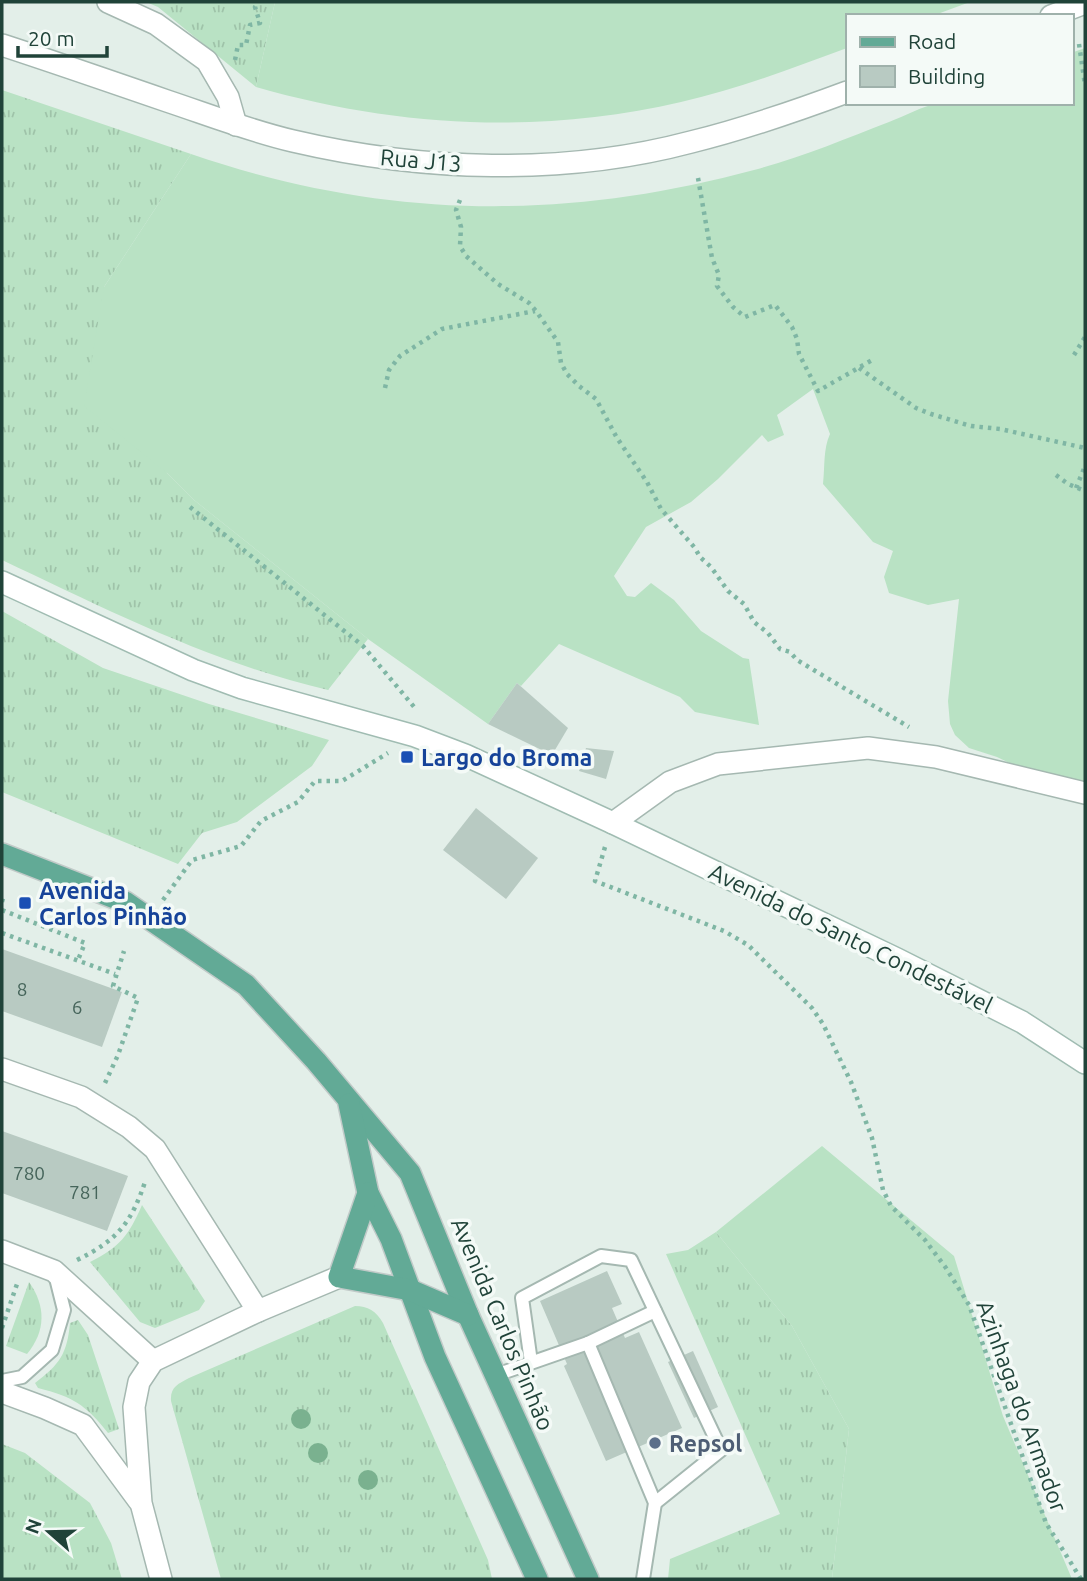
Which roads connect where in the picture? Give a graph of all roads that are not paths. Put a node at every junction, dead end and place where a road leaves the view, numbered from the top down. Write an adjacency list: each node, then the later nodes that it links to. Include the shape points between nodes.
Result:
1 (108, 2): 6 (street, via 156,24 207,61 228,97)
2 (1085, 3): 3 (street)
3 (1056, 14)
4 (2, 45): 6 (street, Rua J13)
5 (846, 92): 6 (street, Rua J13, via 690,143 542,163 405,160 326,148)
6 (236, 125)
7 (2, 582): 9 (street, via 193,670 254,692 415,736)
8 (1085, 793): 9 (street, via 936,757 868,748 718,764 670,782)
9 (613, 823): 11 (street, Avenida do Santo Condestável, via 1022,1022)
10 (2, 854): 13 (main road, Avenida Carlos Pinhão, via 125,902 246,985)
11 (1085, 1063)
12 (2, 1069): 19 (street, via 81,1097 130,1127 155,1149)
13 (349, 1102): 14 (main road, Avenida Carlos Pinhão); 21 (main road, Avenida Carlos Pinhão, via 410,1173)
14 (368, 1193): 17 (main road); 18 (main road, Avenida Carlos Pinhão)
15 (2, 1251): 16 (street)
16 (54, 1271): 23 (street); 26 (lane, via 64,1311 52,1350 22,1377)
17 (339, 1277): 18 (main road); 19 (street)
18 (410, 1290): 21 (main road); 32 (main road, Avenida Carlos Pinhão, via 435,1357)
19 (258, 1311): 23 (street)
20 (655, 1311): 22 (lane); 24 (lane, via 631,1260 601,1256 522,1298); 29 (lane, via 721,1450)
21 (468, 1315): 25 (main road, Avenida Carlos Pinhão)
22 (588, 1343): 24 (lane); 29 (lane)
23 (153, 1361): 28 (street, via 139,1382 134,1407)
24 (531, 1362): 25 (lane)
25 (496, 1375): 30 (main road, Avenida Carlos Pinhão)
26 (2, 1381)
27 (2, 1392): 28 (street, via 83,1426)
28 (141, 1503): 31 (street)
29 (655, 1503): 33 (lane)
30 (584, 1577)
31 (161, 1579)
32 (537, 1579)
33 (643, 1579)

